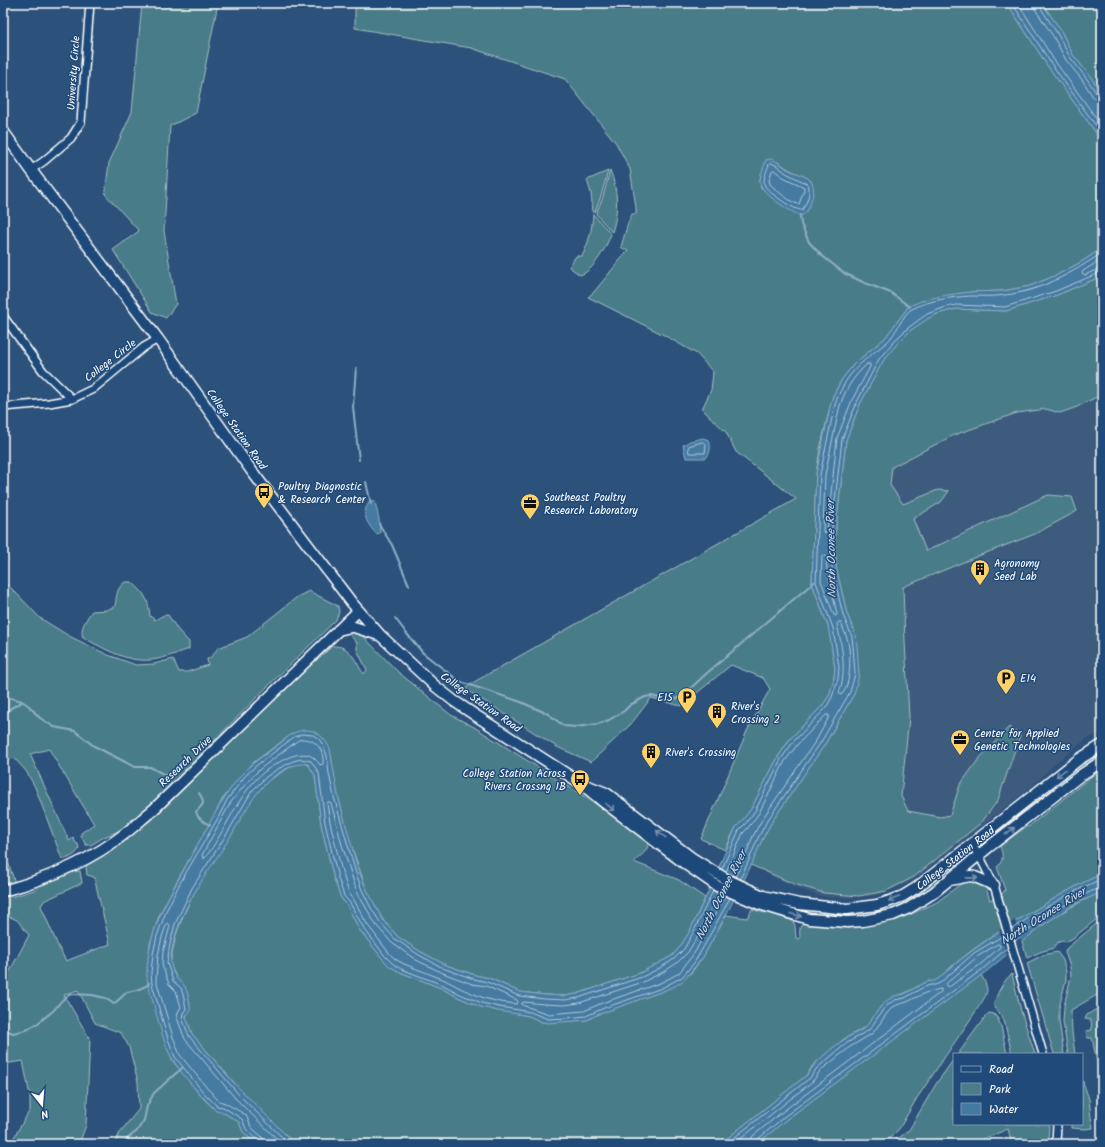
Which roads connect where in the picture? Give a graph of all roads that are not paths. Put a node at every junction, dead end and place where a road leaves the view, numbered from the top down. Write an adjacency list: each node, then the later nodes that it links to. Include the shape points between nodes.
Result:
1 (89, 3): 3 (street, University Circle, via 80,122 71,138)
2 (3, 131): 3 (main road, College Station Road)
3 (31, 170): 5 (main road, College Station Road)
4 (3, 316): 6 (street, via 43,371)
5 (158, 339): 6 (street, College Circle, via 144,347 92,389); 8 (main road, College Station Road, via 251,470)
6 (72, 399): 7 (street, College Circle)
7 (3, 407)
8 (358, 611): 9 (main road, Research Drive); 10 (main road, College Station Road)
9 (338, 630): 10 (main road, via 354,627); 17 (main road, Research Drive, via 153,810 126,832 98,852 60,872)
10 (381, 636): 18 (main road, College Station Road, via 454,701 579,782 606,793 690,862)
11 (1102, 745): 13 (main road, College Station Road, one-way to 13, via 1078,760)
12 (1102, 761): 14 (main road, College Station Road, one-way to 12)
13 (971, 844): 14 (street); 18 (main road, College Station Road, one-way to 18, via 916,888 878,905 848,909)
14 (979, 855): 15 (main road, College Station Road); 16 (street)
15 (948, 880): 16 (main road, one-way to 16, via 970,876); 18 (main road, College Station Road, one-way to 15, via 810,919 863,921 909,908)
16 (994, 885): 19 (street)
17 (3, 891)
18 (761, 900)
19 (1042, 1053)
20 (1057, 1125): 21 (street)
21 (1056, 1144)

